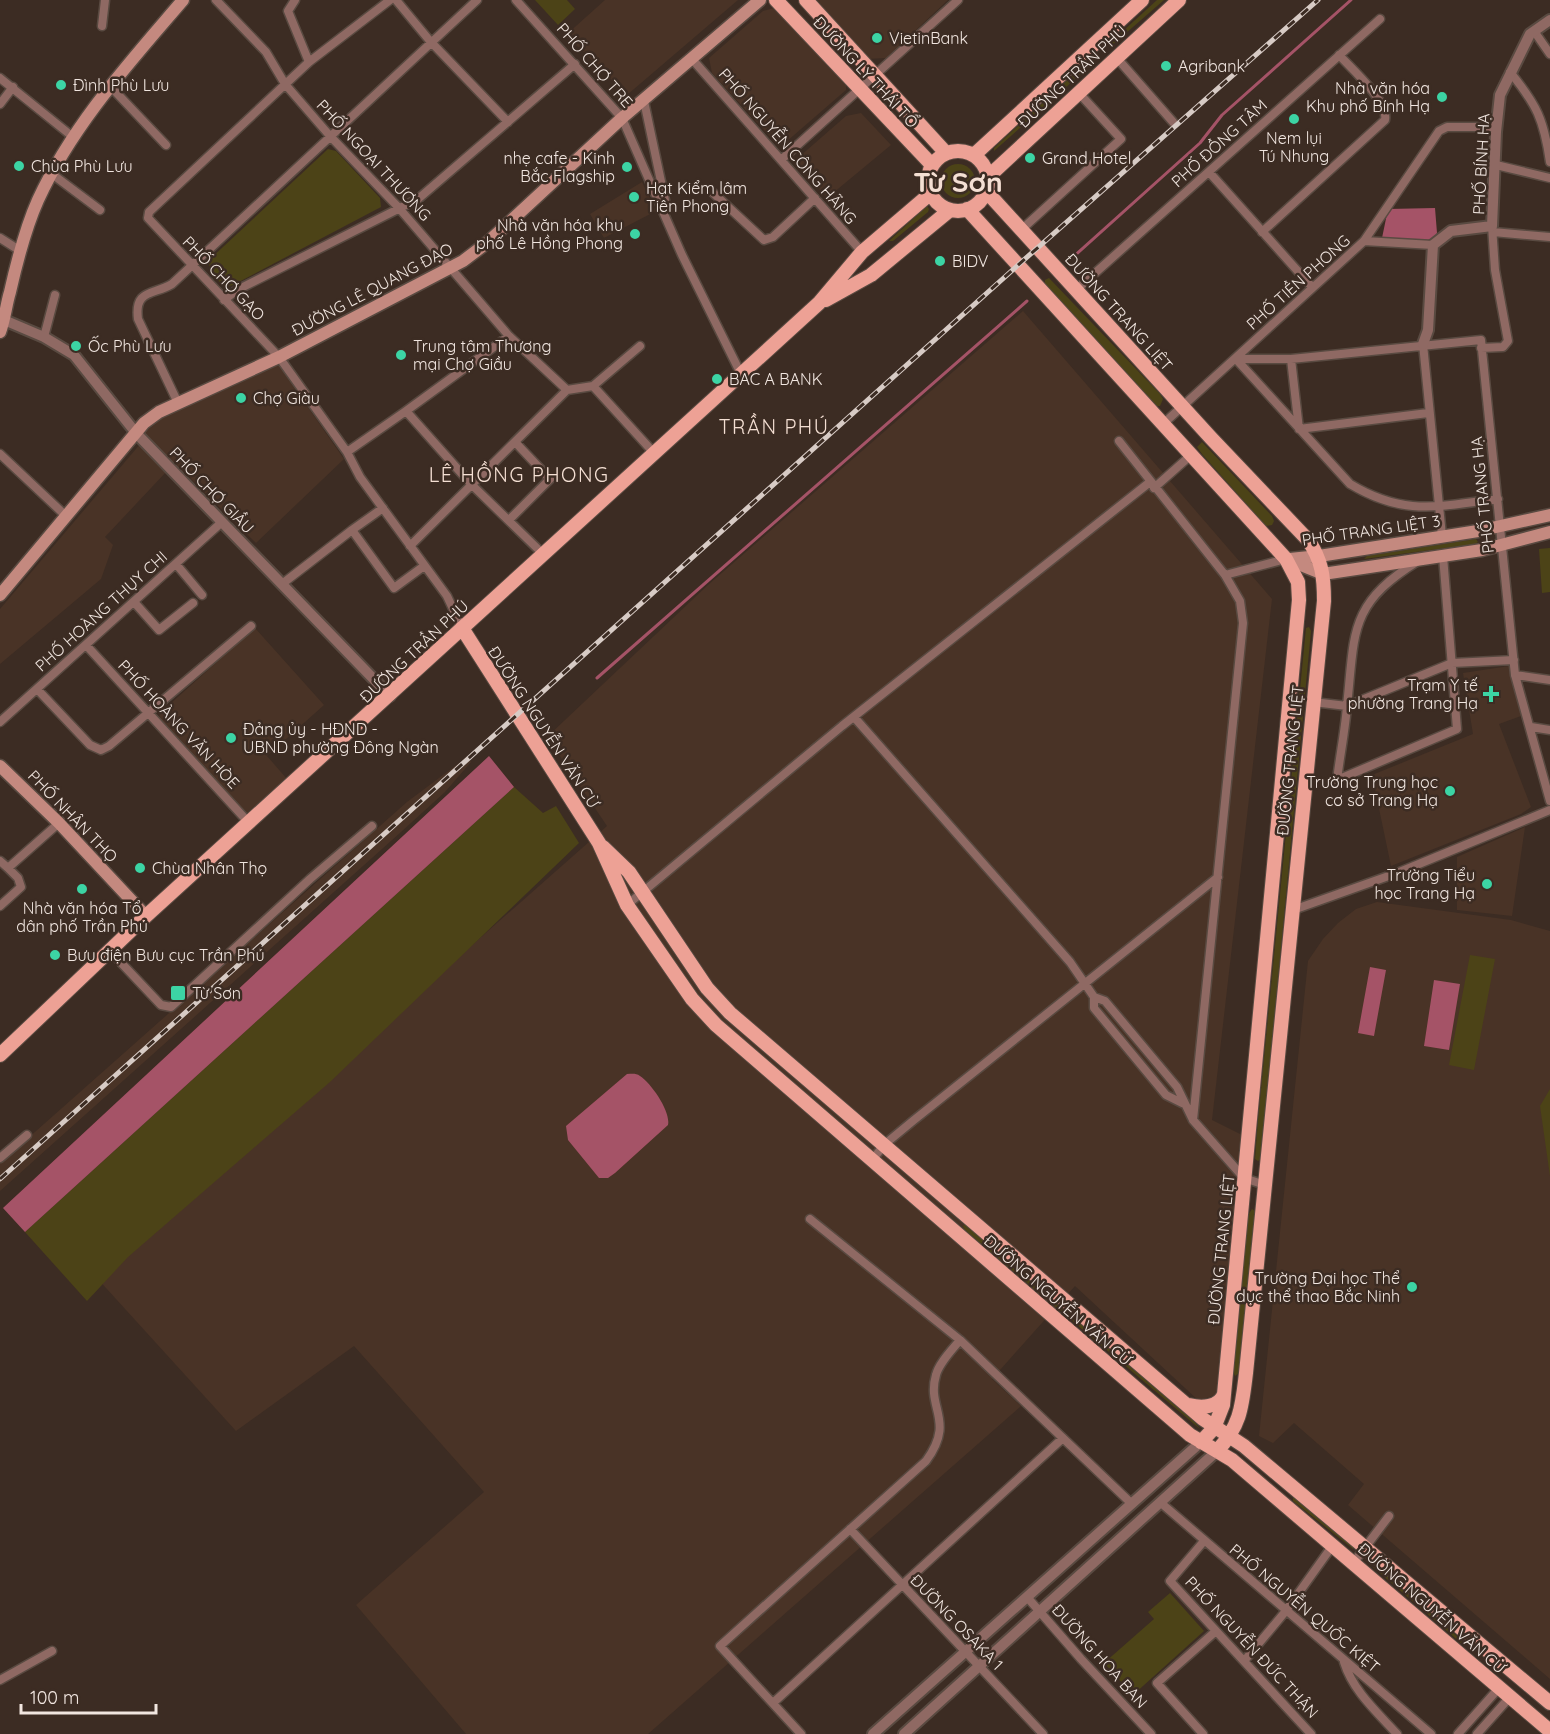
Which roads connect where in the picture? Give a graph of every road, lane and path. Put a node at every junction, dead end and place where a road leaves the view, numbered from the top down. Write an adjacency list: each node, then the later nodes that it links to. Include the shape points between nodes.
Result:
1 (105, 0): 17 (street)
2 (183, 0): 31 (main road)
3 (216, 0): 30 (street, PHỐ NGOẠI THƯƠNG, via 266,52)
4 (295, 0): 25 (street, via 288,11)
5 (390, 0): 25 (street, PHỐ CHỢ GẠO)
6 (396, 0): 19 (street)
7 (477, 0): 19 (street)
8 (516, 0): 26 (street, PHỐ CHỢ TRE)
9 (760, 0): 23 (main road, ĐƯỜNG LÊ QUANG ĐẠO)
10 (776, 0): 33 (main road, ĐƯỜNG LÝ THÁI TỔ)
11 (806, 0): 28 (main road, ĐƯỜNG LÝ THÁI TỔ)
12 (958, 0): 28 (street)
13 (1142, 0): 20 (main road, ĐƯỜNG TRẦN PHÚ)
14 (1179, 0): 24 (main road, ĐƯỜNG TRẦN PHÚ)
15 (1380, 19): 22 (street, PHỐ ĐỒNG TÂM)
16 (1550, 20): 18 (street, PHỐ BÍNH HẠ)
17 (102, 26)
18 (1534, 31): 21 (street); 27 (street, PHỐ BÍNH HẠ)
19 (430, 41): 38 (street); 41 (street)
20 (1093, 44): 24 (main road); 45 (main road, ĐƯỜNG TRẦN PHÚ)
21 (1550, 54)
22 (1339, 55): 50 (street, PHỐ ĐỒNG TÂM); 65 (street, via 1381,102 1385,120)
23 (692, 59): 35 (main road, ĐƯỜNG LÊ QUANG ĐẠO); 46 (street, PHỐ NGUYỄN CÔNG HÃNG)
24 (1113, 60): 34 (main road, ĐƯỜNG TRẦN PHÚ); 39 (street)
25 (309, 62): 30 (street, PHỐ CHỢ GẠO)
26 (575, 64): 37 (street, PHỐ CHỢ TRE); 38 (street)
27 (1510, 72): 40 (street, PHỐ BÍNH HẠ, via 1500,95); 47 (street, via 1545,127)
28 (875, 75): 33 (street); 44 (main road, ĐƯỜNG LÝ THÁI TỔ)
29 (0, 78): 32 (street)
30 (285, 84): 41 (street, PHỐ NGOẠI THƯƠNG); 72 (street, PHỐ CHỢ GẠO, via 149,212 151,224)
31 (110, 86): 42 (main road); 43 (street)
32 (13, 87): 36 (street); 42 (street)
33 (859, 90): 46 (street); 48 (main road, ĐƯỜNG LÝ THÁI TỔ)
34 (1078, 92): 52 (main road, ĐƯỜNG TRẦN PHÚ); 64 (street, via 1121,139)
35 (644, 101): 37 (main road, ĐƯỜNG LÊ QUANG ĐẠO); 62 (street, PHỐ CHỢ TRE)
36 (0, 104)
37 (622, 118): 62 (street, PHỐ CHỢ TRE); 73 (main road, ĐƯỜNG LÊ QUANG ĐẠO, via 488,242)
38 (508, 122): 58 (street, via 418,199)
39 (1173, 122)
40 (1496, 127): 49 (street, PHỐ BÍNH HẠ); 68 (street, PHỐ TIỀN PHONG, via 1447,127 1439,131)
41 (330, 136): 58 (street, PHỐ NGOẠI THƯƠNG); 72 (street)
42 (73, 137): 51 (main road)
43 (166, 145)
44 (946, 153): 45 (main road, via 960,150); 48 (main road)
45 (974, 155): 52 (main road, via 983,163)
46 (781, 160): 57 (street, PHỐ NGUYỄN CÔNG HÃNG)
47 (1550, 162)
48 (932, 165): 56 (main road, via 928,178)
49 (1496, 165): 53 (street); 63 (street, PHỐ BÍNH HẠ)
50 (1209, 172): 65 (street); 78 (street, PHỐ ĐỒNG TÂM)
51 (52, 174): 60 (street); 70 (main road)
52 (988, 177): 55 (main road)
53 (1550, 178)
54 (710, 189): 57 (street, via 764,240 773,237)
55 (986, 191): 59 (main road, via 978,203); 64 (main road, ĐƯỜNG TRANG LIỆT)
56 (930, 193): 61 (main road); 71 (main road, ĐƯỜNG TRẦN PHÚ)
57 (815, 198): 71 (street, PHỐ NGUYỄN CÔNG HÃNG)
58 (399, 208): 73 (street, PHỐ NGOẠI THƯƠNG); 80 (street)
59 (967, 209): 61 (main road); 98 (main road, ĐƯỜNG TRANG LIỆT)
60 (100, 210)
61 (950, 210): 75 (main road, ĐƯỜNG TRẦN PHÚ)
62 (670, 223): 91 (street, PHỐ CHỢ TRE)
63 (1493, 229): 66 (street); 69 (street, PHỐ BÍNH HẠ, via 1451,231); 87 (street, via 1495,270 1508,341 1503,347)
64 (1022, 230): 78 (main road, ĐƯỜNG TRANG LIỆT)
65 (1262, 232): 77 (street)
66 (1550, 237)
67 (0, 238): 70 (street)
68 (1364, 242): 69 (street); 77 (street, PHỐ TIỀN PHONG)
69 (1433, 245): 85 (street, via 1428,330)
70 (20, 250): 82 (main road)
71 (862, 252): 74 (main road, ĐƯỜNG TRẦN PHÚ); 75 (main road)
72 (190, 265): 80 (street, PHỐ CHỢ GẠO); 94 (street, via 172,284 145,294 137,312)
73 (451, 268): 83 (street, PHỐ NGOẠI THƯƠNG); 88 (main road, ĐƯỜNG LÊ QUANG ĐẠO)
74 (848, 269): 76 (main road); 81 (main road, ĐƯỜNG TRẦN PHÚ)
75 (877, 270): 76 (main road, ĐƯỜNG TRẦN PHÚ)
76 (859, 283): 81 (main road, ĐƯỜNG TRẦN PHÚ)
77 (1312, 287): 89 (street, PHỐ TIỀN PHONG)
78 (1076, 290): 95 (main road, ĐƯỜNG TRANG LIỆT)
79 (55, 295): 84 (street)
80 (224, 300): 88 (street, PHỐ CHỢ GẠO)
81 (819, 303): 91 (main road, ĐƯỜNG TRẦN PHÚ)
82 (2, 324): 84 (street, PHỐ CHỢ GIẦU)
83 (509, 336): 93 (street, PHỐ NGOẠI THƯƠNG); 96 (street)
84 (44, 337): 100 (street, PHỐ CHỢ GIẦU, via 74,355)
85 (1423, 344): 87 (street, via 1481,339); 90 (street); 97 (street)
86 (640, 346): 92 (street)
87 (1481, 348): 109 (street, PHỐ TRANG HẠ)
88 (279, 357): 94 (main road, ĐƯỜNG LÊ QUANG ĐẠO); 103 (street, PHỐ CHỢ GẠO)
89 (1236, 359): 90 (street); 95 (street, PHỐ TIỀN PHONG); 99 (street)
90 (1291, 359): 99 (street)
91 (741, 374): 104 (main road, ĐƯỜNG TRẦN PHÚ)
92 (593, 386): 93 (street); 104 (street)
93 (567, 390): 102 (street)
94 (178, 403): 100 (main road, ĐƯỜNG LÊ QUANG ĐẠO, via 159,412)
95 (1182, 406): 98 (street, PHỐ TIỀN PHONG); 123 (main road, ĐƯỜNG TRANG LIỆT)
96 (406, 411): 103 (street); 107 (street)
97 (1428, 413): 99 (street); 110 (street)
98 (1162, 424): 106 (main road, ĐƯỜNG TRANG LIỆT)
99 (1299, 429): 110 (street, via 1350,484 1372,497 1400,507)
100 (136, 433): 113 (main road, ĐƯỜNG LÊ QUANG ĐẠO); 115 (street, PHỐ CHỢ GIẦU)
101 (1119, 441): 108 (street)
102 (515, 442): 107 (street); 114 (street, via 550,479)
103 (347, 452): 111 (street, PHỐ CHỢ GẠO)
104 (654, 453): 122 (main road, ĐƯỜNG TRẦN PHÚ)
105 (0, 454): 113 (street)
106 (1190, 456): 108 (street); 125 (main road, ĐƯỜNG TRANG LIỆT)
107 (471, 484): 114 (street); 121 (street)
108 (1152, 485): 129 (street); 148 (street)
109 (1498, 499): 110 (street); 116 (street, PHỐ TRANG HẠ)
110 (1437, 506): 119 (street)
111 (383, 508): 117 (street); 121 (street, PHỐ CHỢ GẠO)
112 (1550, 515): 116 (main road, PHỐ TRANG LIỆT 3)
113 (66, 516): 132 (main road, ĐƯỜNG LÊ QUANG ĐẠO)
114 (509, 520): 122 (street)
115 (222, 522): 127 (street, PHỐ HOÀNG THỤY CHI); 131 (street, PHỐ CHỢ GIẦU)
116 (1502, 526): 119 (main road, PHỐ TRANG LIỆT 3); 120 (street, PHỐ TRANG HẠ)
117 (352, 530): 128 (street, via 394,588); 131 (street)
118 (1550, 532): 120 (main road)
119 (1442, 536): 123 (main road, PHỐ TRANG LIỆT 3)
120 (1504, 544): 124 (main road); 139 (street, PHỐ TRANG HẠ)
121 (410, 546): 128 (street, PHỐ CHỢ GẠO)
122 (543, 554): 137 (main road, ĐƯỜNG TRẦN PHÚ)
123 (1319, 556): 125 (main road, PHỐ TRANG LIỆT 3); 130 (main road, ĐƯỜNG TRANG LIỆT)
124 (1443, 556): 126 (main road); 140 (street)
125 (1286, 559): 129 (street); 130 (main road, PHỐ TRANG LIỆT 3); 177 (main road, ĐƯỜNG TRANG LIỆT, via 1298,582 1299,600)
126 (1421, 559): 130 (main road); 146 (street, via 1378,594 1358,622 1350,657)
127 (176, 564): 133 (street); 134 (street, PHỐ HOÀNG THỤY CHI)
128 (424, 566): 137 (street, PHỐ CHỢ GẠO, via 455,607)
129 (1225, 574): 161 (street, via 1240,601 1243,623)
130 (1323, 574): 145 (main road, ĐƯỜNG TRANG LIỆT, via 1324,601)
131 (282, 584): 144 (street, PHỐ CHỢ GIẦU)
132 (0, 595)
133 (202, 595)
134 (134, 602): 135 (street, via 159,630); 138 (street, PHỐ HOÀNG THỤY CHI)
135 (193, 603)
136 (251, 626): 147 (street)
137 (462, 628): 144 (main road, ĐƯỜNG TRẦN PHÚ); 158 (main road, ĐƯỜNG NGUYỄN VĂN CỪ)
138 (86, 645): 143 (street, PHỐ HOÀNG THỤY CHI); 147 (street, PHỐ HOÀNG VĂN HÒE)
139 (1514, 660): 140 (street); 141 (street, PHỐ TRANG HẠ)
140 (1452, 663): 146 (street); 146 (street, via 1457,729 1337,780)
141 (1515, 675): 142 (street); 150 (street, PHỐ TRANG HẠ)
142 (1550, 680)
143 (37, 689): 147 (street, via 98,750 109,746); 149 (street, PHỐ HOÀNG THỤY CHI)
144 (390, 696): 156 (main road, ĐƯỜNG TRẦN PHÚ)
145 (1313, 702): 146 (street); 165 (main road, ĐƯỜNG TRANG LIỆT)
146 (1347, 706)
147 (149, 713): 156 (street, PHỐ HOÀNG VĂN HÒE)
148 (854, 717): 162 (street); 168 (street, via 1070,962)
149 (0, 722)
150 (1531, 727): 151 (street); 153 (street, PHỐ TRANG HẠ)
151 (1550, 730)
152 (0, 766): 155 (main road, PHỐ NHÂN THỌ)
153 (1550, 801)
154 (1550, 810): 165 (street, via 1397,873)
155 (59, 823): 160 (street); 166 (main road, PHỐ NHÂN THỌ)
156 (250, 824): 166 (main road, ĐƯỜNG TRẦN PHÚ)
157 (372, 826): 167 (street, via 171,1007 161,1005)
158 (599, 843): 162 (main road, ĐƯỜNG NGUYỄN VĂN CỪ); 163 (main road, ĐƯỜNG NGUYỄN VĂN CỪ)
159 (0, 861): 160 (street)
160 (8, 868): 164 (street, via 21,886)
161 (1218, 877): 168 (street); 172 (street)
162 (644, 892): 163 (street); 174 (main road, ĐƯỜNG NGUYỄN VĂN CỪ, via 707,988 724,1007)
163 (627, 905): 176 (main road, ĐƯỜNG NGUYỄN VĂN CỪ, via 692,999 716,1025)
164 (0, 906)
165 (1293, 910): 178 (main road, ĐƯỜNG TRANG LIỆT)
166 (146, 916): 167 (main road, ĐƯỜNG TRẦN PHÚ)
167 (110, 951): 170 (main road, ĐƯỜNG TRẦN PHÚ)
168 (1084, 984): 169 (street); 174 (street)
169 (1094, 997): 171 (street, via 1105,1001 1177,1087); 171 (street, via 1094,1008 1166,1095)
170 (2, 1048)
171 (1182, 1102): 172 (street)
172 (1193, 1120): 177 (street)
173 (27, 1135): 175 (street)
174 (885, 1144): 176 (street); 179 (main road, ĐƯỜNG NGUYỄN VĂN CỪ)
175 (0, 1158)
176 (872, 1160): 181 (main road, ĐƯỜNG NGUYỄN VĂN CỪ)
177 (1245, 1178): 178 (street); 183 (main road, ĐƯỜNG TRANG LIỆT)
178 (1265, 1185): 186 (main road, ĐƯỜNG TRANG LIỆT, via 1243,1396)
179 (960, 1209): 181 (main road); 184 (main road, ĐƯỜNG NGUYỄN VĂN CỪ)
180 (810, 1219): 182 (street)
181 (946, 1224): 188 (main road, ĐƯỜNG NGUYỄN VĂN CỪ)
182 (960, 1340): 187 (street); 193 (street, via 936,1372 934,1383 941,1426 937,1446 926,1461)
183 (1224, 1394): 184 (main road, via 1215,1404); 185 (main road, ĐƯỜNG TRANG LIỆT, via 1222,1412)
184 (1189, 1405): 185 (main road, ĐƯỜNG NGUYỄN VĂN CỪ)
185 (1214, 1428): 186 (main road, ĐƯỜNG NGUYỄN VĂN CỪ); 188 (main road, ĐƯỜNG TRANG LIỆT)
186 (1230, 1437): 189 (main road, ĐƯỜNG TRANG LIỆT); 196 (main road, ĐƯỜNG NGUYỄN VĂN CỪ)
187 (1063, 1438): 191 (street); 198 (street)
188 (1201, 1442): 189 (main road, ĐƯỜNG NGUYỄN VĂN CỪ); 191 (street)
189 (1217, 1451): 190 (street); 195 (main road, ĐƯỜNG NGUYỄN VĂN CỪ)
190 (1161, 1503): 194 (street, PHỐ NGUYỄN QUỐC KIỆT); 200 (street)
191 (1132, 1504): 199 (street)
192 (1389, 1516): 196 (street)
193 (850, 1529): 198 (street, ĐƯỜNG OSAKA 1); 213 (street, via 720,1646)
194 (1204, 1541): 201 (street, PHỐ NGUYỄN QUỐC KIỆT); 202 (street, PHỐ NGUYỄN ĐỨC THẬN, via 1170,1581)
195 (1333, 1545): 197 (main road, ĐƯỜNG NGUYỄN VĂN CỪ); 201 (street)
196 (1366, 1549): 197 (street); 203 (main road, ĐƯỜNG NGUYỄN VĂN CỪ)
197 (1354, 1562): 208 (main road, ĐƯỜNG NGUYỄN VĂN CỪ)
198 (901, 1586): 205 (street, ĐƯỜNG OSAKA 1); 213 (street)
199 (1027, 1597): 200 (street, ĐƯỜNG HOA BAN); 205 (street)
200 (1040, 1612): 209 (street); 220 (street, ĐƯỜNG HOA BAN)
201 (1285, 1612): 206 (street); 207 (street, PHỐ NGUYỄN QUỐC KIỆT)
202 (1215, 1631): 206 (street, PHỐ NGUYỄN ĐỨC THẬN); 221 (street, via 1157,1683)
203 (1484, 1645): 208 (main road); 211 (main road, ĐƯỜNG NGUYỄN VĂN CỪ)
204 (52, 1651): 210 (street)
205 (966, 1652): 209 (street, ĐƯỜNG OSAKA 1); 218 (street)
206 (1245, 1660): 222 (street, PHỐ NGUYỄN ĐỨC THẬN)
207 (1344, 1661): 223 (street, via 1355,1687); 224 (street, PHỐ NGUYỄN QUỐC KIỆT)
208 (1470, 1662): 212 (main road, ĐƯỜNG NGUYỄN VĂN CỪ)
209 (980, 1666): 216 (street, ĐƯỜNG OSAKA 1); 219 (street)
210 (0, 1680)
211 (1535, 1690): 212 (main road); 214 (main road, ĐƯỜNG NGUYỄN VĂN CỪ)
212 (1510, 1697): 215 (main road, ĐƯỜNG NGUYỄN VĂN CỪ); 225 (street); 226 (street)
213 (773, 1703): 217 (street)
214 (1550, 1703)
215 (1550, 1731)
216 (1042, 1733)
217 (801, 1734)
218 (873, 1734)
219 (904, 1734)
220 (1151, 1734)
221 (1203, 1734)
222 (1311, 1734)
223 (1398, 1734)
224 (1431, 1734)
225 (1458, 1734)
226 (1477, 1734)

